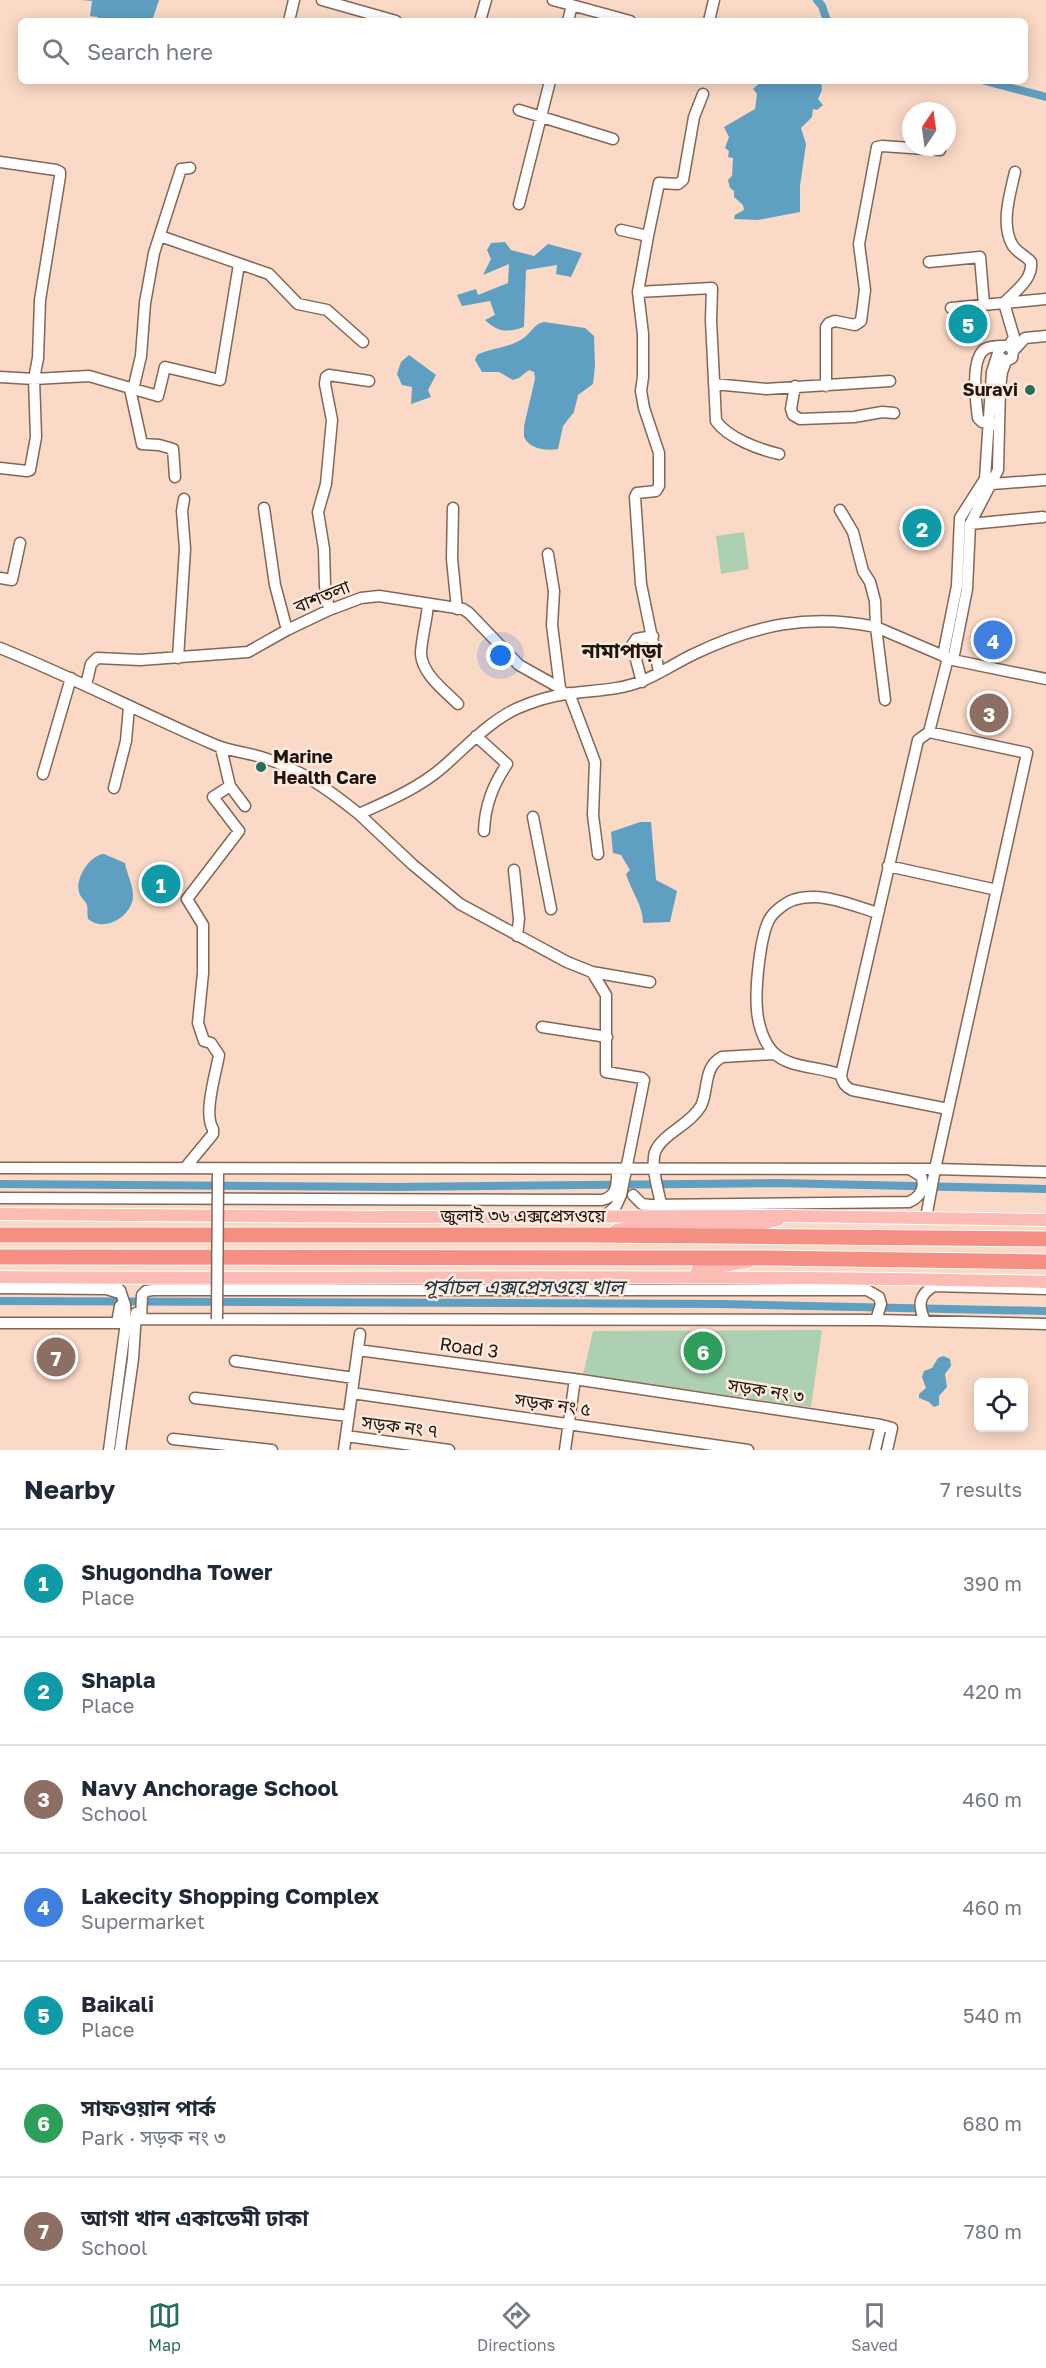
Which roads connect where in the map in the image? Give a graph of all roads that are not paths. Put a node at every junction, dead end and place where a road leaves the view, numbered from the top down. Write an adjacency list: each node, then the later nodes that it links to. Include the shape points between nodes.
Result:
1 (294, 0): 7 (street)
2 (322, 0): 8 (street)
3 (486, 0): 9 (street)
4 (554, 0): 6 (street)
5 (714, 0): 12 (street)
6 (572, 5): 10 (street); 11 (street)
7 (290, 18)
8 (385, 18)
9 (481, 18)
10 (569, 18)
11 (619, 18)
12 (710, 18)
13 (549, 84): 16 (street)
14 (703, 94): 25 (street, via 694,117 683,180 678,184 659,183)
15 (519, 110): 16 (street)
16 (539, 116): 17 (street); 22 (street)
17 (613, 139)
18 (902, 147): 42 (street, via 877,147 859,244 865,290 861,321 855,325 829,322 826,327)
19 (0, 162): 37 (street, via 60,172 39,300)
20 (190, 168): 24 (street, via 181,169)
21 (1015, 172): 30 (street, via 1008,213 1010,238 1014,248 1031,262 1032,269)
22 (519, 204)
23 (621, 230): 25 (street)
24 (159, 236): 27 (street); 43 (street, via 145,303 141,356)
25 (648, 236): 28 (street)
26 (929, 262): 31 (street, via 980,257)
27 (238, 264): 34 (street, via 269,274 298,304 327,310); 43 (street, via 220,380 165,367 158,396)
28 (638, 292): 40 (street, via 712,288); 67 (street, via 643,334 641,391 659,453 656,491 638,493 635,497 640,584)
29 (1046, 299): 30 (street)
30 (1004, 303): 31 (street); 35 (street, via 1014,337)
31 (984, 304): 32 (street)
32 (951, 308)
33 (1046, 336): 35 (street, via 1025,338)
34 (363, 342)
35 (1006, 352): 45 (street); 45 (street, via 991,346 982,351 977,362 978,418)
36 (0, 377): 37 (street)
37 (34, 379): 43 (street, via 89,376); 47 (street, via 36,437 30,470)
38 (369, 381): 64 (street, via 326,377 332,420 326,484 318,512)
39 (890, 381): 42 (street)
40 (714, 384): 41 (street, via 766,389); 46 (street, via 716,421 721,428)
41 (795, 386): 42 (street); 44 (street, via 791,409 800,419)
42 (826, 386)
43 (131, 390): 48 (street, via 142,444 172,449)
44 (894, 413)
45 (993, 425): 50 (street, via 999,449 998,470); 52 (street, via 985,479)
46 (779, 454)
47 (0, 468)
48 (175, 477)
49 (1046, 480): 50 (street)
50 (992, 484): 52 (street)
51 (184, 499): 69 (street)
52 (975, 505): 57 (street); 60 (street, via 960,518)
53 (264, 508): 66 (street, via 274,585)
54 (453, 508): 63 (street, via 452,559)
55 (840, 510): 65 (street, via 853,532 863,571 870,582)
56 (1043, 517): 57 (street)
57 (970, 524): 60 (street)
58 (20, 543): 61 (street, via 12,580)
59 (548, 554): 76 (street, via 554,591 552,625)
60 (964, 557): 70 (street)
61 (0, 579)
62 (428, 605): 63 (street, বাশতলা); 64 (street, বাশতলা, via 379,596); 78 (street, via 421,653 424,665)
63 (457, 609): 76 (street, বাশতলা, via 481,623 519,665)
64 (329, 610): 66 (street, বাশতলা)
65 (876, 627): 70 (street); 71 (street, via 807,621 774,624 738,635); 77 (street)
66 (287, 630): 69 (street, বাশতলা, via 248,652)
67 (652, 636): 71 (street); 74 (street, via 636,639 632,645)
68 (0, 648): 72 (street)
69 (178, 658): 75 (street, বাশতলা, via 97,658 91,664)
70 (948, 658): 73 (street); 80 (street)
71 (659, 672): 74 (street)
72 (71, 678): 75 (street); 83 (street)
73 (1046, 679)
74 (642, 681): 76 (street, via 617,688)
75 (86, 685): 79 (street)
76 (565, 692): 81 (street, via 517,708); 90 (street, via 595,762 593,815)
77 (885, 700)
78 (458, 704)
79 (129, 707): 82 (street); 85 (street, via 126,741)
80 (929, 732): 91 (street, via 918,740); 93 (street, via 1027,753)
81 (476, 736): 87 (street, via 404,794); 89 (street, via 507,764 489,797)
82 (221, 748): 84 (street); 87 (street, via 261,757 311,778)
83 (43, 774)
84 (230, 786): 86 (street); 105 (street, via 213,797 239,831 187,899 203,925 198,1023 204,1041 211,1043 219,1055 209,1122 213,1134)
85 (114, 788)
86 (245, 806)
87 (360, 814): 96 (street, via 460,904)
88 (533, 817): 94 (street)
89 (484, 831)
90 (598, 854)
91 (888, 866): 93 (street); 95 (street)
92 (514, 870): 96 (street)
93 (997, 890): 103 (street)
94 (551, 909)
95 (878, 913): 101 (street, via 811,896 792,900 770,917 762,940 757,1010 762,1034); 102 (street)
96 (517, 936): 97 (street)
97 (592, 972): 98 (street); 100 (street, via 606,995)
98 (650, 982)
99 (542, 1028): 100 (street)
100 (607, 1037): 107 (street, via 606,1072 644,1080)
101 (774, 1054): 102 (street); 117 (street, via 715,1060 700,1107 655,1152)
102 (841, 1075): 103 (street, via 846,1087 852,1090)
103 (948, 1110): 110 (street)
104 (0, 1168): 105 (street)
105 (190, 1168): 106 (street); 109 (street, via 194,1174)
106 (233, 1168): 107 (street); 109 (street, via 233,1174)
107 (621, 1170): 110 (street, via 908,1169); 111 (street); 112 (street, via 614,1194 602,1200)
108 (1046, 1172): 110 (street)
109 (218, 1174): 137 (street, bridge)
110 (930, 1176): 113 (street, via 916,1199 900,1202 650,1205); 119 (street)
111 (625, 1183): 113 (street, via 627,1196); 115 (street, via 616,1206)
112 (0, 1198)
113 (633, 1200): 116 (street)
114 (0, 1214): 115 (main road)
115 (606, 1215): 116 (main road)
116 (650, 1215): 117 (main road)
117 (664, 1215): 118 (main road)
118 (791, 1216): 119 (main road); 122 (main road, via 761,1224 638,1227)
119 (926, 1218): 120 (main road)
120 (1046, 1220)
121 (0, 1235): 122 (highway, জুলাই ৩৬ এক্সপ্রেসওয়ে)
122 (594, 1235): 123 (highway, জুলাই ৩৬ এক্সপ্রেসওয়ে)
123 (1046, 1239)
124 (0, 1257): 125 (highway)
125 (767, 1258): 126 (highway); 127 (main road, via 709,1269 627,1272)
126 (1046, 1262)
127 (609, 1277): 130 (main road); 131 (main road)
128 (0, 1278): 129 (main road)
129 (99, 1278): 130 (main road); 134 (street, via 113,1284)
130 (156, 1279): 135 (street)
131 (1046, 1282)
132 (0, 1288): 134 (street, via 107,1288)
133 (1046, 1289): 141 (street, via 934,1286 920,1303)
134 (120, 1294): 136 (street)
135 (140, 1295): 136 (street); 140 (street, via 153,1290 867,1290 879,1297)
136 (130, 1318): 138 (street); 142 (street); 156 (street); 157 (street, via 133,1359)
137 (217, 1319): 138 (street); 139 (street)
138 (201, 1320): 139 (street)
139 (234, 1320): 140 (street)
140 (876, 1320): 141 (street)
141 (925, 1321): 143 (street)
142 (0, 1323)
143 (1046, 1324)
144 (360, 1334): 145 (street)
145 (358, 1350): 147 (street); 148 (street, Road 3)
146 (235, 1361): 147 (street)
147 (354, 1378): 149 (street)
148 (578, 1379): 152 (street); 153 (street, সড়ক নং ৩)
149 (352, 1393): 151 (street); 152 (street, সড়ক নং ৫)
150 (195, 1398): 151 (street)
151 (349, 1416): 154 (street)
152 (572, 1424): 161 (street); 162 (street); 163 (street, সড়ক নং ৫)
153 (886, 1426): 164 (street); 165 (street)
154 (346, 1437): 159 (street); 160 (street, সড়ক নং ৭)
155 (173, 1439): 158 (street)
156 (109, 1450)
157 (120, 1450)
158 (272, 1450)
159 (344, 1450)
160 (449, 1450)
161 (565, 1450)
162 (572, 1450)
163 (748, 1450)
164 (875, 1450)
165 (887, 1450)

